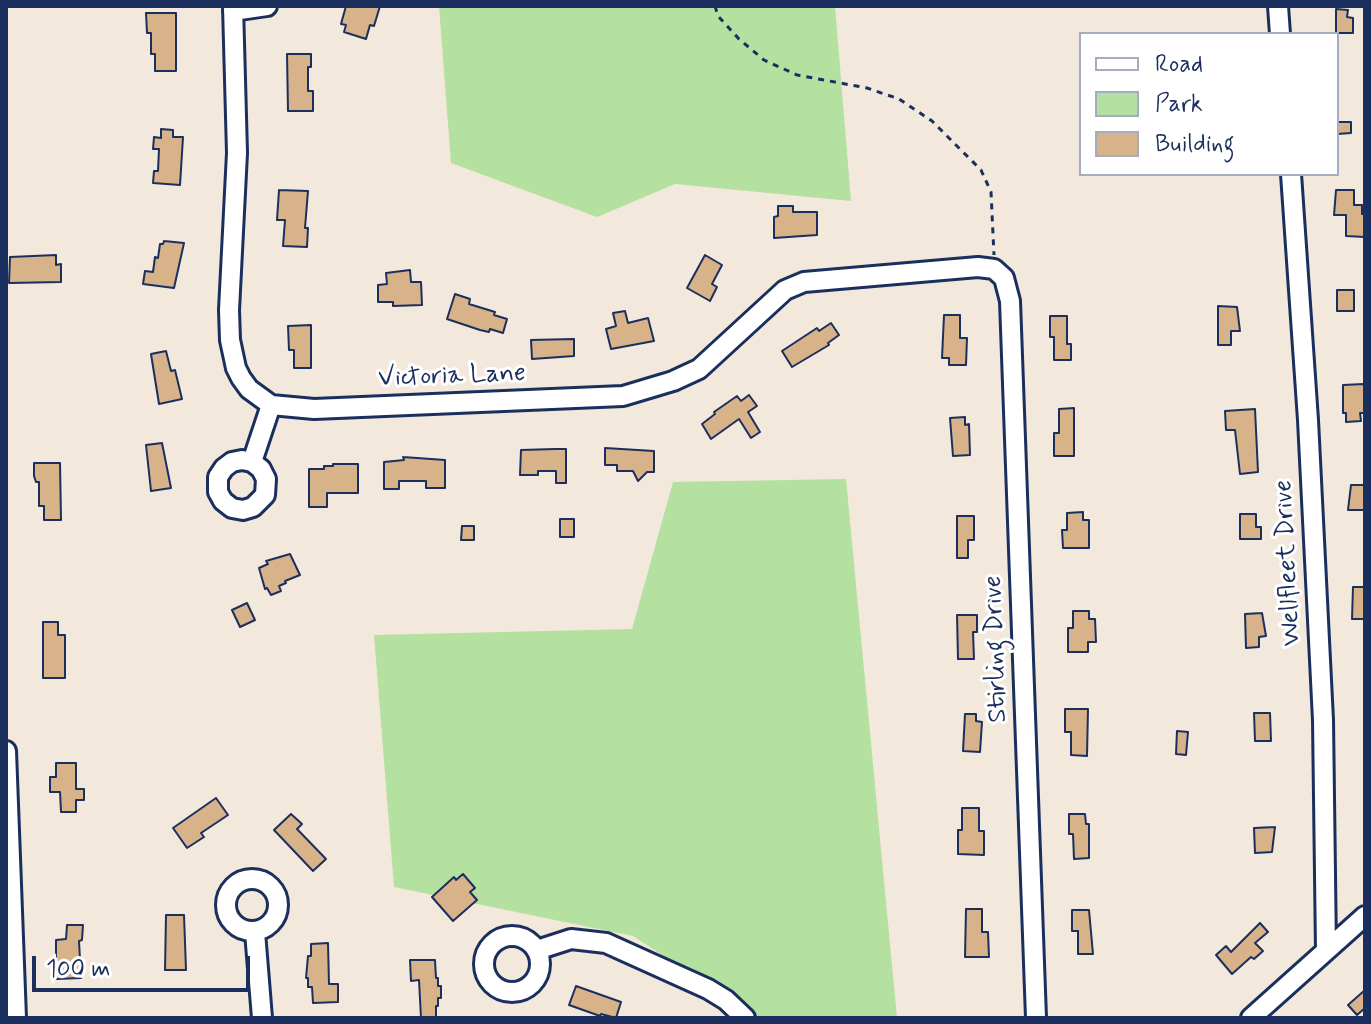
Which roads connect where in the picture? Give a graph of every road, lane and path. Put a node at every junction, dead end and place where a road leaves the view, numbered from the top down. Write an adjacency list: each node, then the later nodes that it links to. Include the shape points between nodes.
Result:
1 (267, 6): 4 (street)
2 (715, 6): 7 (path, via 718,16 764,60 797,75 899,99 932,121 981,170 991,192)
3 (1278, 6): 5 (street)
4 (233, 9): 8 (street, via 237,153 230,340 241,378)
5 (1280, 32)
6 (1291, 176): 14 (street, Wellfleet Drive, via 1323,720)
7 (999, 274): 8 (street, Victoria Lane, via 978,267 804,282 785,290 699,369 623,396 314,409); 18 (street, Stirling Drive, via 1010,301)
8 (271, 405): 9 (street)
9 (252, 462)
10 (6, 751): 15 (street)
11 (1365, 916): 14 (street)
12 (255, 932): 16 (street)
13 (537, 950): 17 (street, via 571,939 606,943 708,989)
14 (1326, 951): 19 (street)
15 (16, 1018)
16 (262, 1018)
17 (745, 1018)
18 (1036, 1018)
19 (1251, 1018)

